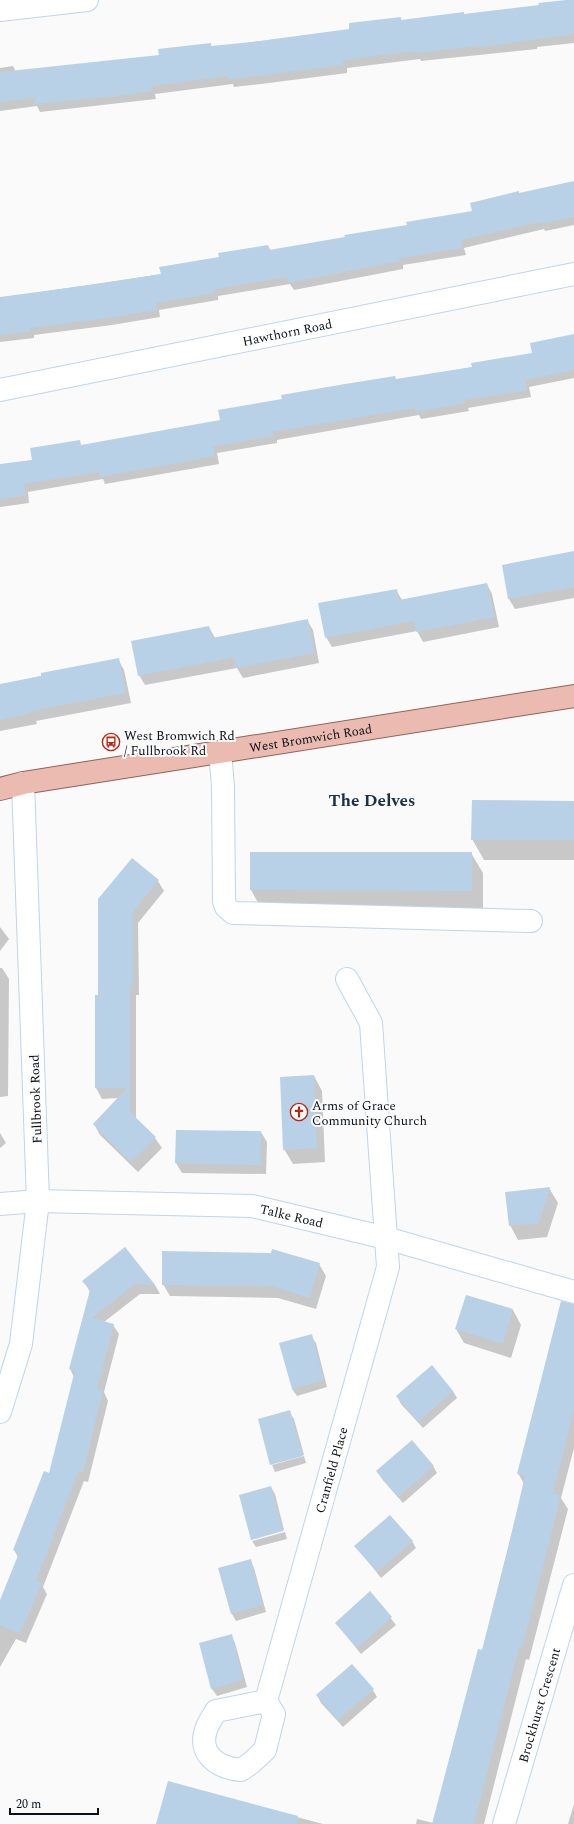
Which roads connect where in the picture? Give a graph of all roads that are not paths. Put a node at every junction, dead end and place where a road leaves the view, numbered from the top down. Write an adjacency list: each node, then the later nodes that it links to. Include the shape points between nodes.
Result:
1 (87, 0): 2 (street)
2 (0, 10)
3 (574, 274): 4 (street, Hawthorn Road)
4 (0, 390)
5 (574, 696): 6 (main road, West Bromwich Road)
6 (220, 752): 7 (main road, West Bromwich Road); 9 (street, via 223,786 224,901 233,913)
7 (23, 783): 8 (main road, West Bromwich Road); 11 (street, Fullbrook Road)
8 (0, 789)
9 (531, 921)
10 (347, 978): 13 (street, Cranfield Place, via 371,1023)
11 (38, 1201): 12 (street, Talke Road); 13 (street, Talke Road, via 252,1206); 15 (street, Fullbrook Road, via 20,1344)
12 (0, 1204)
13 (386, 1238): 14 (street, Talke Road); 18 (street, Cranfield Place, via 388,1267)
14 (574, 1292)
15 (0, 1412)
16 (574, 1585): 17 (street, Brockhurst Crescent)
17 (569, 1621): 19 (street, Brockhurst Crescent)
18 (266, 1701)
19 (504, 1824)

